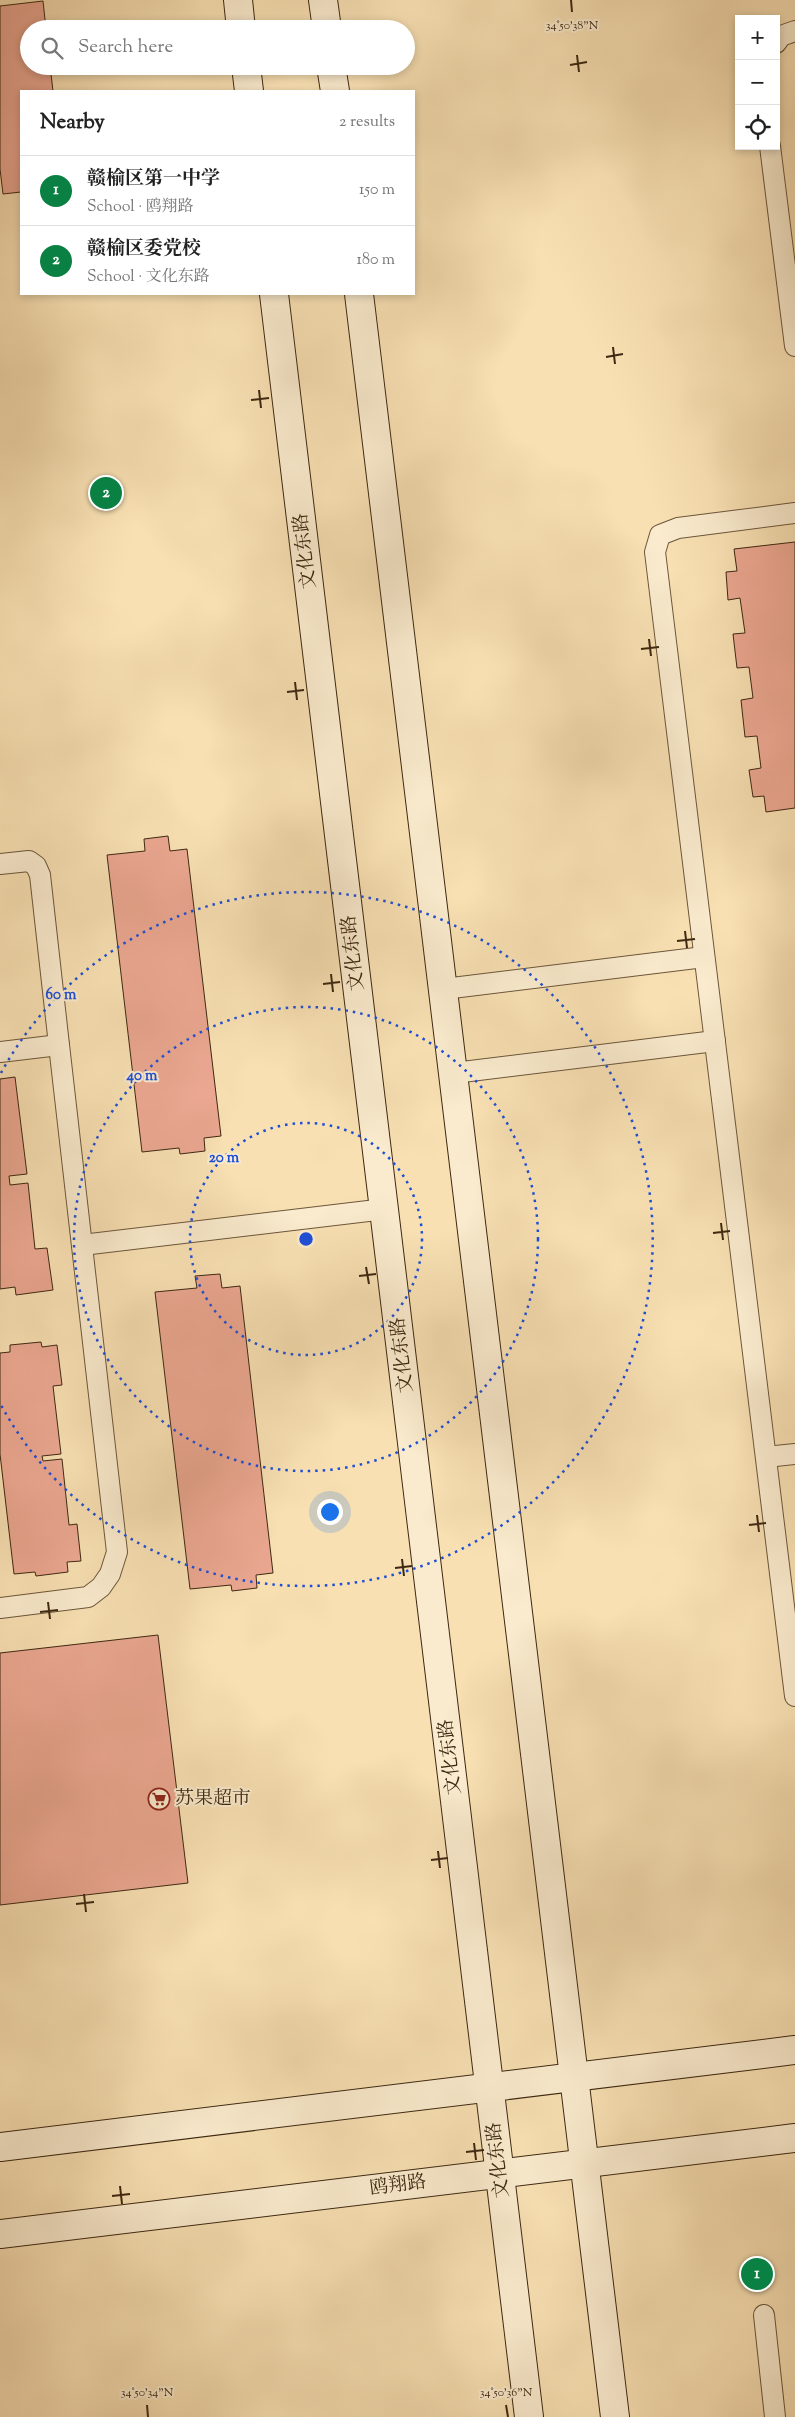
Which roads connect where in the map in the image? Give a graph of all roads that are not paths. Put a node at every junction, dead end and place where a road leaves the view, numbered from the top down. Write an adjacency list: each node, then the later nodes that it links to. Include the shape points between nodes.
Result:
1 (238, 0): 3 (main road)
2 (323, 0): 4 (main road)
3 (241, 20)
4 (326, 20)
5 (795, 31): 6 (lane)
6 (780, 38)
7 (247, 75): 9 (main road)
8 (333, 75): 10 (main road)
9 (249, 90)
10 (334, 90)
11 (770, 150): 14 (lane)
12 (274, 295): 23 (main road, 文化东路)
13 (359, 295): 18 (main road)
14 (795, 346)
15 (795, 513): 17 (lane, via 678,528 660,536 655,552)
16 (0, 864): 20 (lane, via 29,861 40,875)
17 (704, 957): 18 (lane); 19 (lane)
18 (444, 989): 22 (main road)
19 (714, 1041): 22 (lane); 26 (lane)
20 (60, 1045): 21 (lane); 24 (lane)
21 (0, 1052)
22 (454, 1072): 30 (main road)
23 (385, 1209): 24 (lane); 31 (main road, 文化东路)
24 (82, 1245): 27 (lane, via 117,1552 110,1574 88,1597)
25 (795, 1454): 26 (lane)
26 (766, 1458): 28 (lane)
27 (0, 1608)
28 (795, 1696)
29 (795, 2050): 30 (main road)
30 (574, 2077): 31 (main road); 34 (main road)
31 (490, 2087): 33 (main road); 35 (main road, 文化东路)
32 (795, 2138): 34 (main road, 鸥翔路)
33 (0, 2147)
34 (584, 2163): 35 (main road, 鸥翔路); 39 (main road)
35 (500, 2174): 36 (main road, 鸥翔路); 38 (main road, 文化东路)
36 (0, 2234)
37 (764, 2315): 40 (lane)
38 (529, 2417)
39 (615, 2417)
40 (775, 2417)

